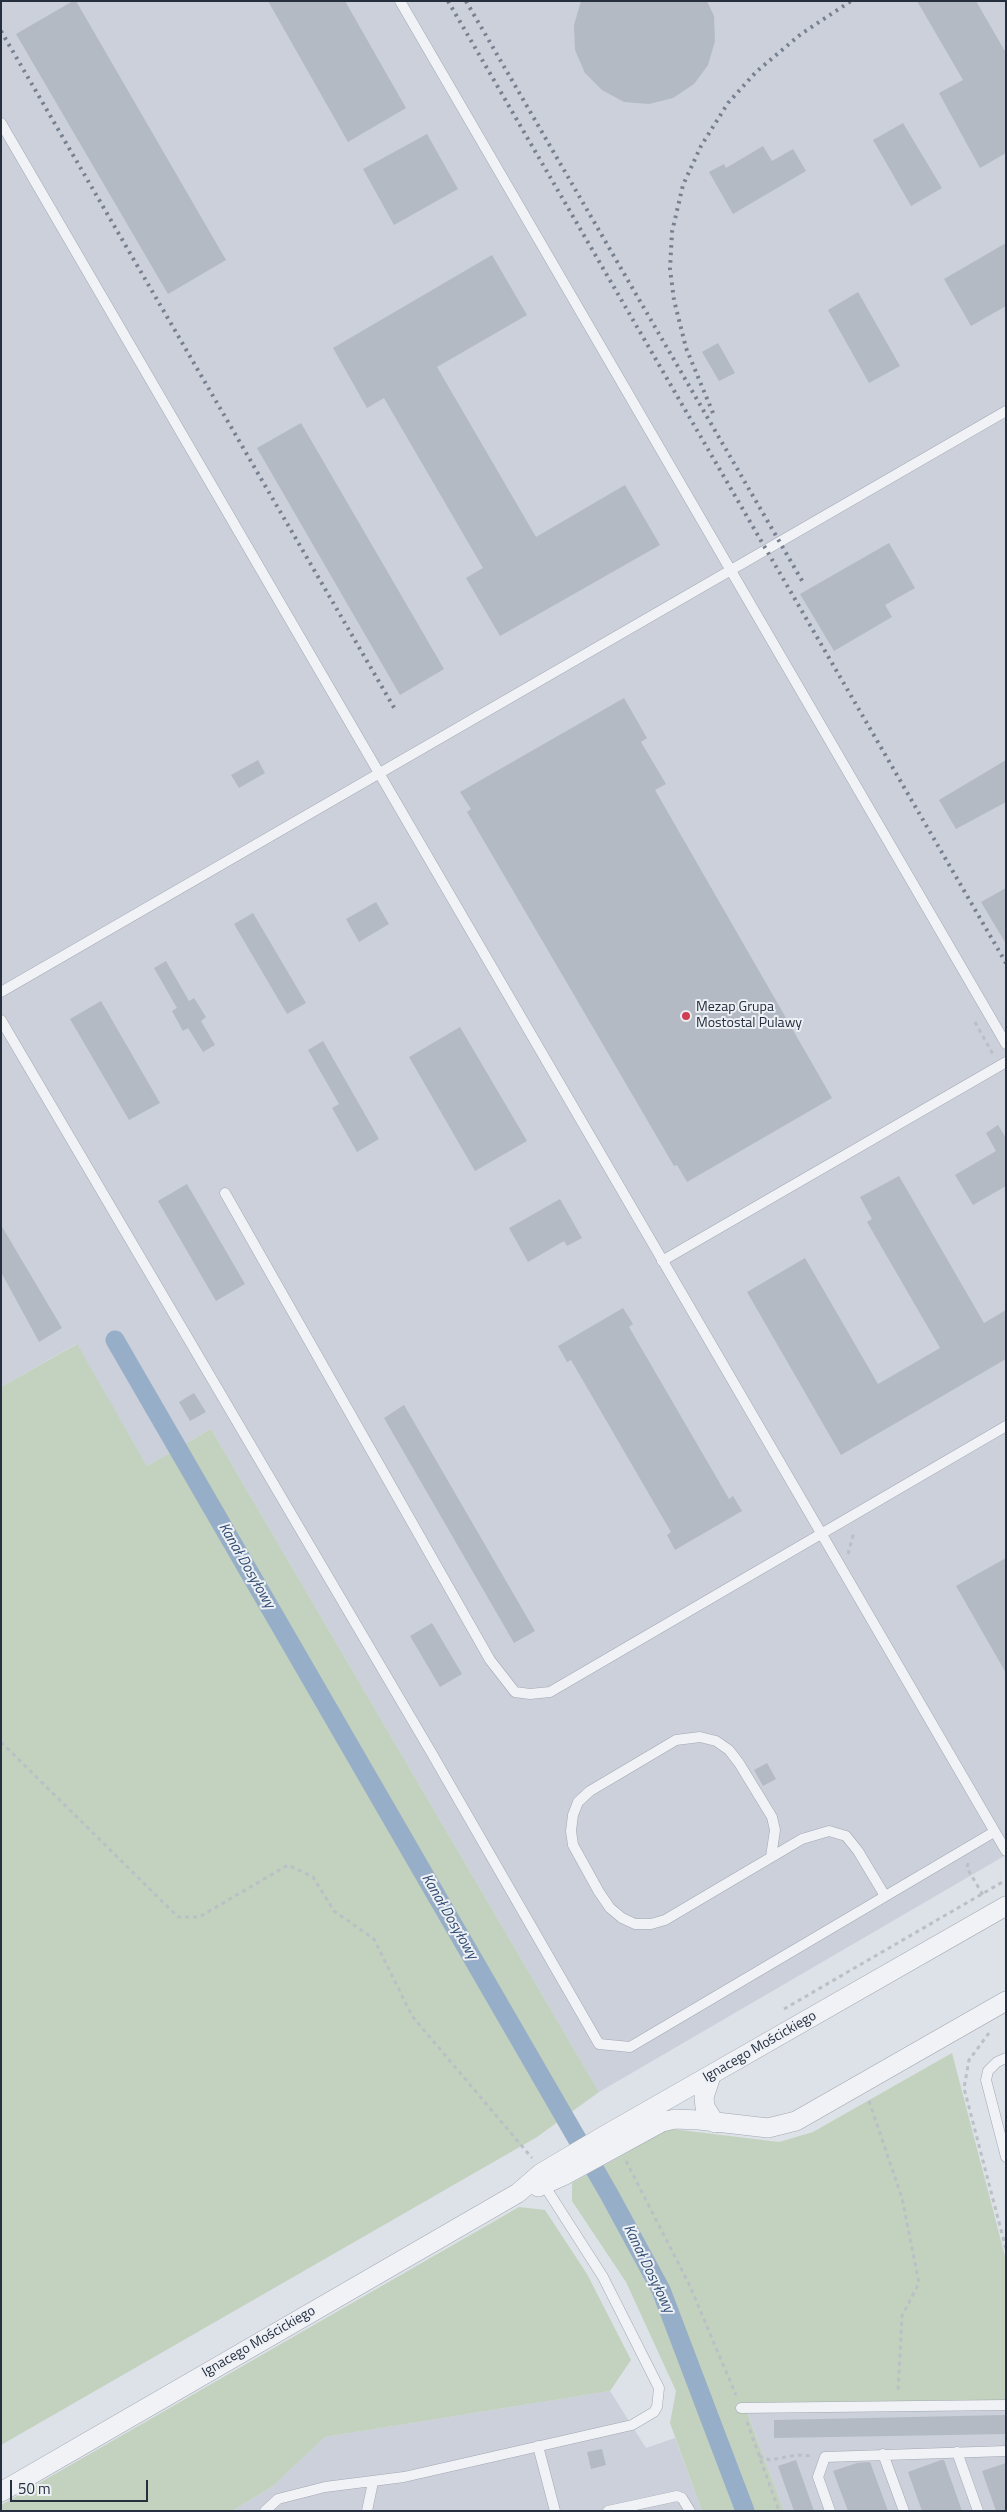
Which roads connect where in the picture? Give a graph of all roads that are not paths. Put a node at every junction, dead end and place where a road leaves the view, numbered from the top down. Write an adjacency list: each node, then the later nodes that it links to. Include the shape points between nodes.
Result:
1 (400, 1): 4 (lane)
2 (1, 123): 5 (lane)
3 (1006, 411): 4 (lane)
4 (730, 570): 5 (lane); 8 (lane)
5 (379, 774): 6 (lane); 11 (lane)
6 (1, 992)
7 (1, 1020): 17 (lane, via 599,2044 630,2047)
8 (1006, 1044)
9 (1006, 1062): 11 (lane)
10 (225, 1193): 13 (lane, via 490,1660 515,1692 550,1692)
11 (662, 1261): 13 (lane)
12 (1006, 1426): 13 (lane)
13 (820, 1534): 14 (lane)
14 (994, 1832): 15 (lane); 17 (lane)
15 (1006, 1851)
16 (771, 1857): 16 (lane, via 664,1920 635,1924 610,1908 599,1892 573,1845 573,1815 578,1802 590,1791 676,1740 700,1737 716,1741 729,1750 772,1818); 17 (lane, via 802,1839 829,1831 846,1836)
17 (886, 1896)
18 (1006, 1906): 21 (street, Ignacego Mościckiego)
19 (1005, 2005): 22 (street, Ignacego Mościckiego, via 783,2126 768,2128)
20 (1006, 2058): 24 (lane, via 992,2067 986,2080)
21 (711, 2076): 22 (street, via 705,2088 705,2107); 23 (street, Ignacego Mościckiego)
22 (715, 2123): 23 (street, Ignacego Mościckiego, via 675,2119)
23 (613, 2142): 25 (street, Ignacego Mościckiego)
24 (1006, 2157)
25 (552, 2174): 28 (lane, via 659,2388 659,2395 654,2412 632,2425); 33 (street, Ignacego Mościckiego)
26 (1006, 2405): 27 (lane)
27 (741, 2408)
28 (538, 2446): 32 (lane); 36 (lane)
29 (1006, 2451): 30 (lane)
30 (957, 2452): 31 (lane); 41 (lane)
31 (883, 2454): 39 (lane, via 825,2457 818,2477); 40 (lane)
32 (373, 2482): 34 (lane, via 325,2487 278,2499); 35 (lane)
33 (1, 2492)
34 (265, 2511)
35 (367, 2511)
36 (555, 2511)
37 (608, 2511): 38 (lane, via 677,2496)
38 (690, 2511)
39 (830, 2511)
40 (904, 2511)
41 (978, 2511)

